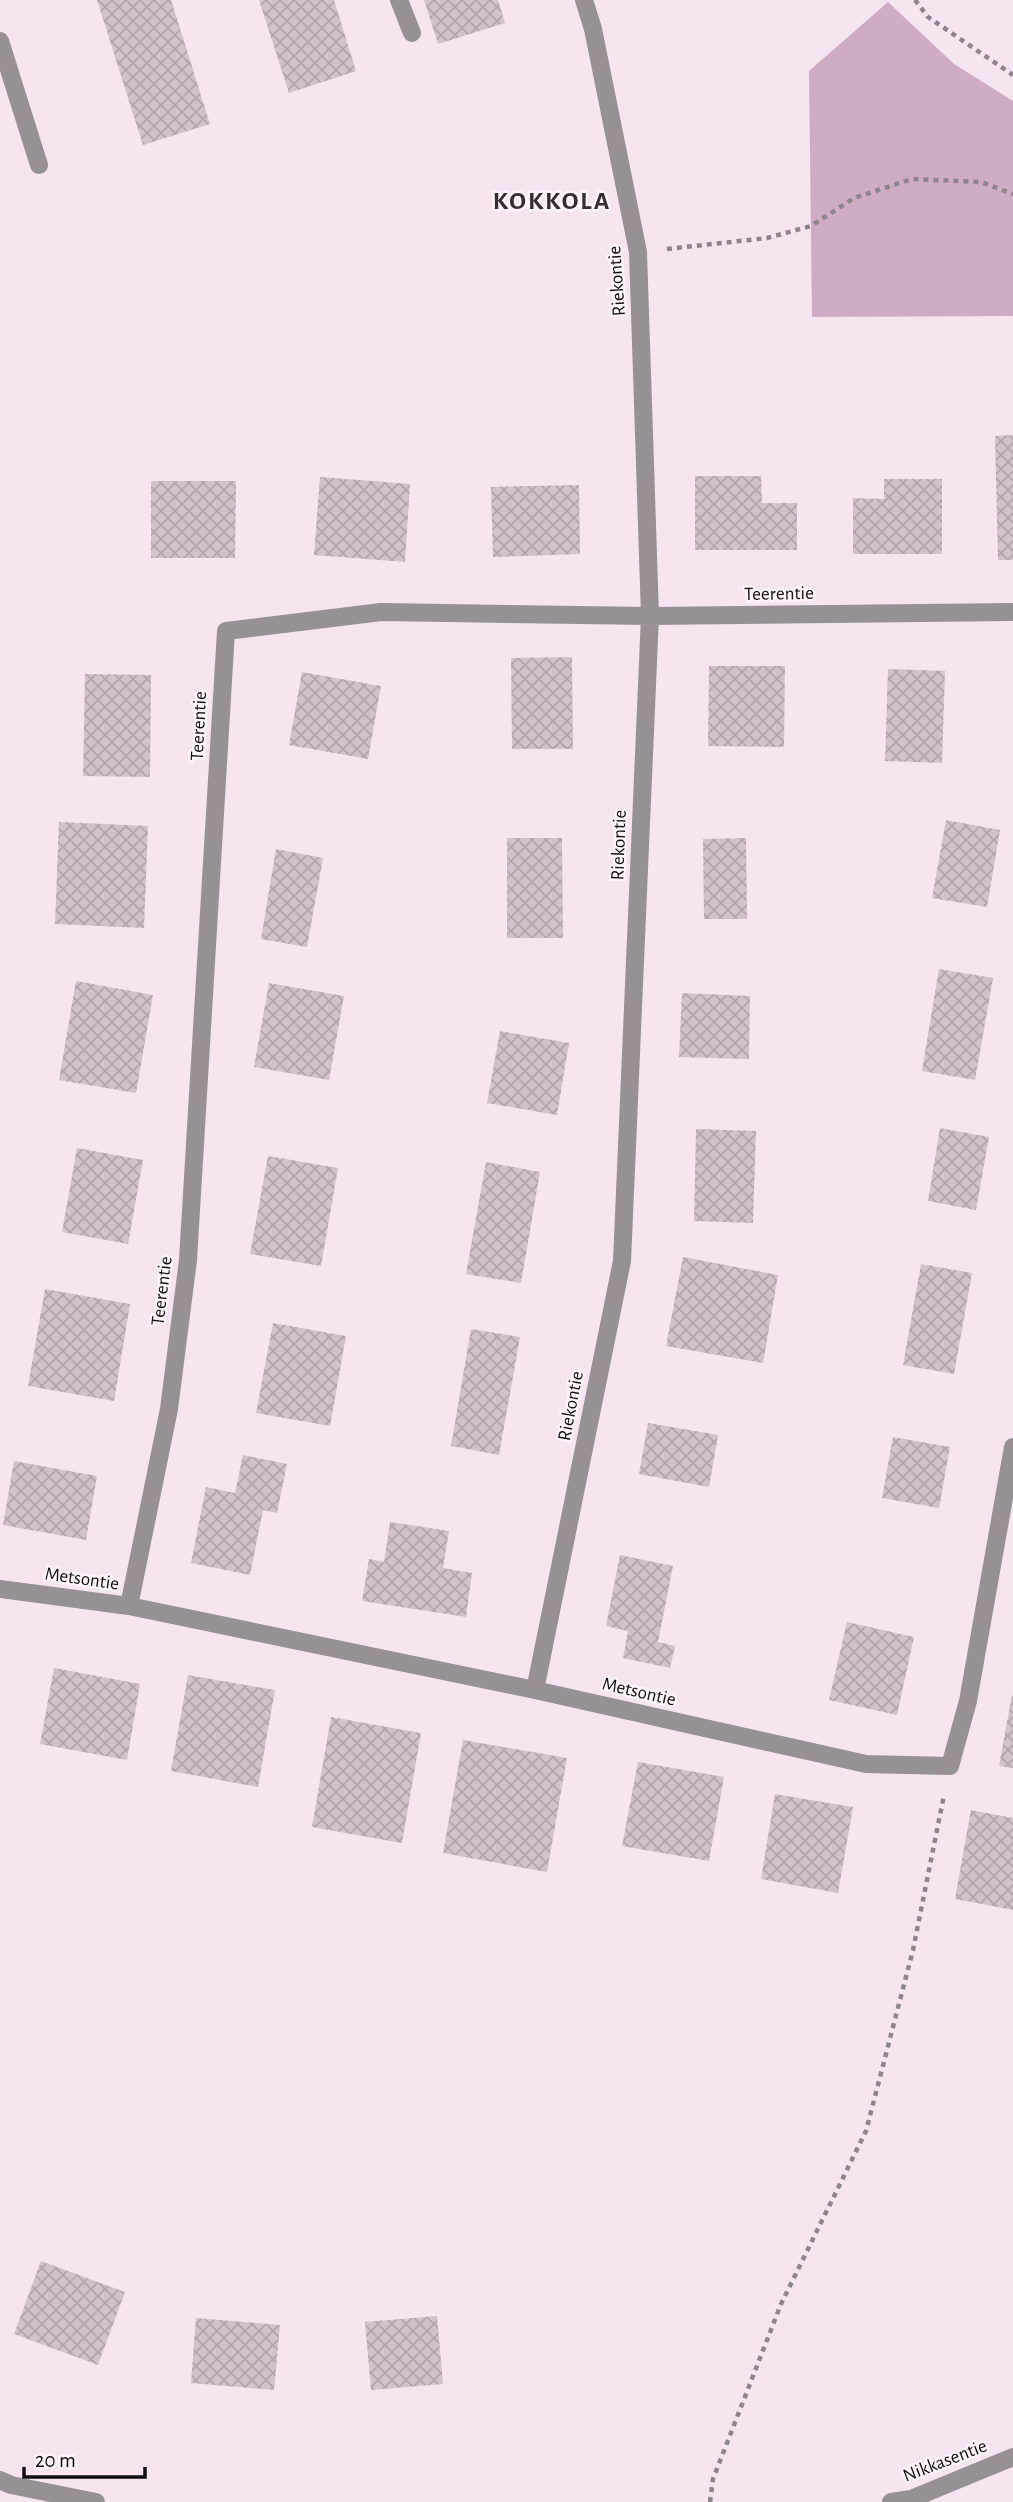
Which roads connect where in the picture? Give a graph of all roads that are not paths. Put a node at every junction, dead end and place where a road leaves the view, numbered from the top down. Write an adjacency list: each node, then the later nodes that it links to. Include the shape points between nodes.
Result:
1 (399, 0): 3 (street)
2 (584, 0): 7 (street, Riekontie, via 638,252)
3 (412, 33)
4 (0, 41): 5 (street)
5 (38, 165)
6 (1013, 612): 7 (street, Teerentie)
7 (650, 617): 10 (street, Teerentie, via 381,612 226,631 188,1260 169,1409); 11 (street, Riekontie, via 622,1261)
8 (1013, 1447): 11 (street, Metsontie, via 968,1701 950,1766 866,1764)
9 (0, 1589): 10 (street, Metsontie)
10 (129, 1606): 11 (street, Metsontie)
11 (535, 1690)
12 (1013, 2458): 15 (street, Nikkasentie, via 911,2499)
13 (0, 2480): 14 (street)
14 (96, 2502)
15 (891, 2502)

